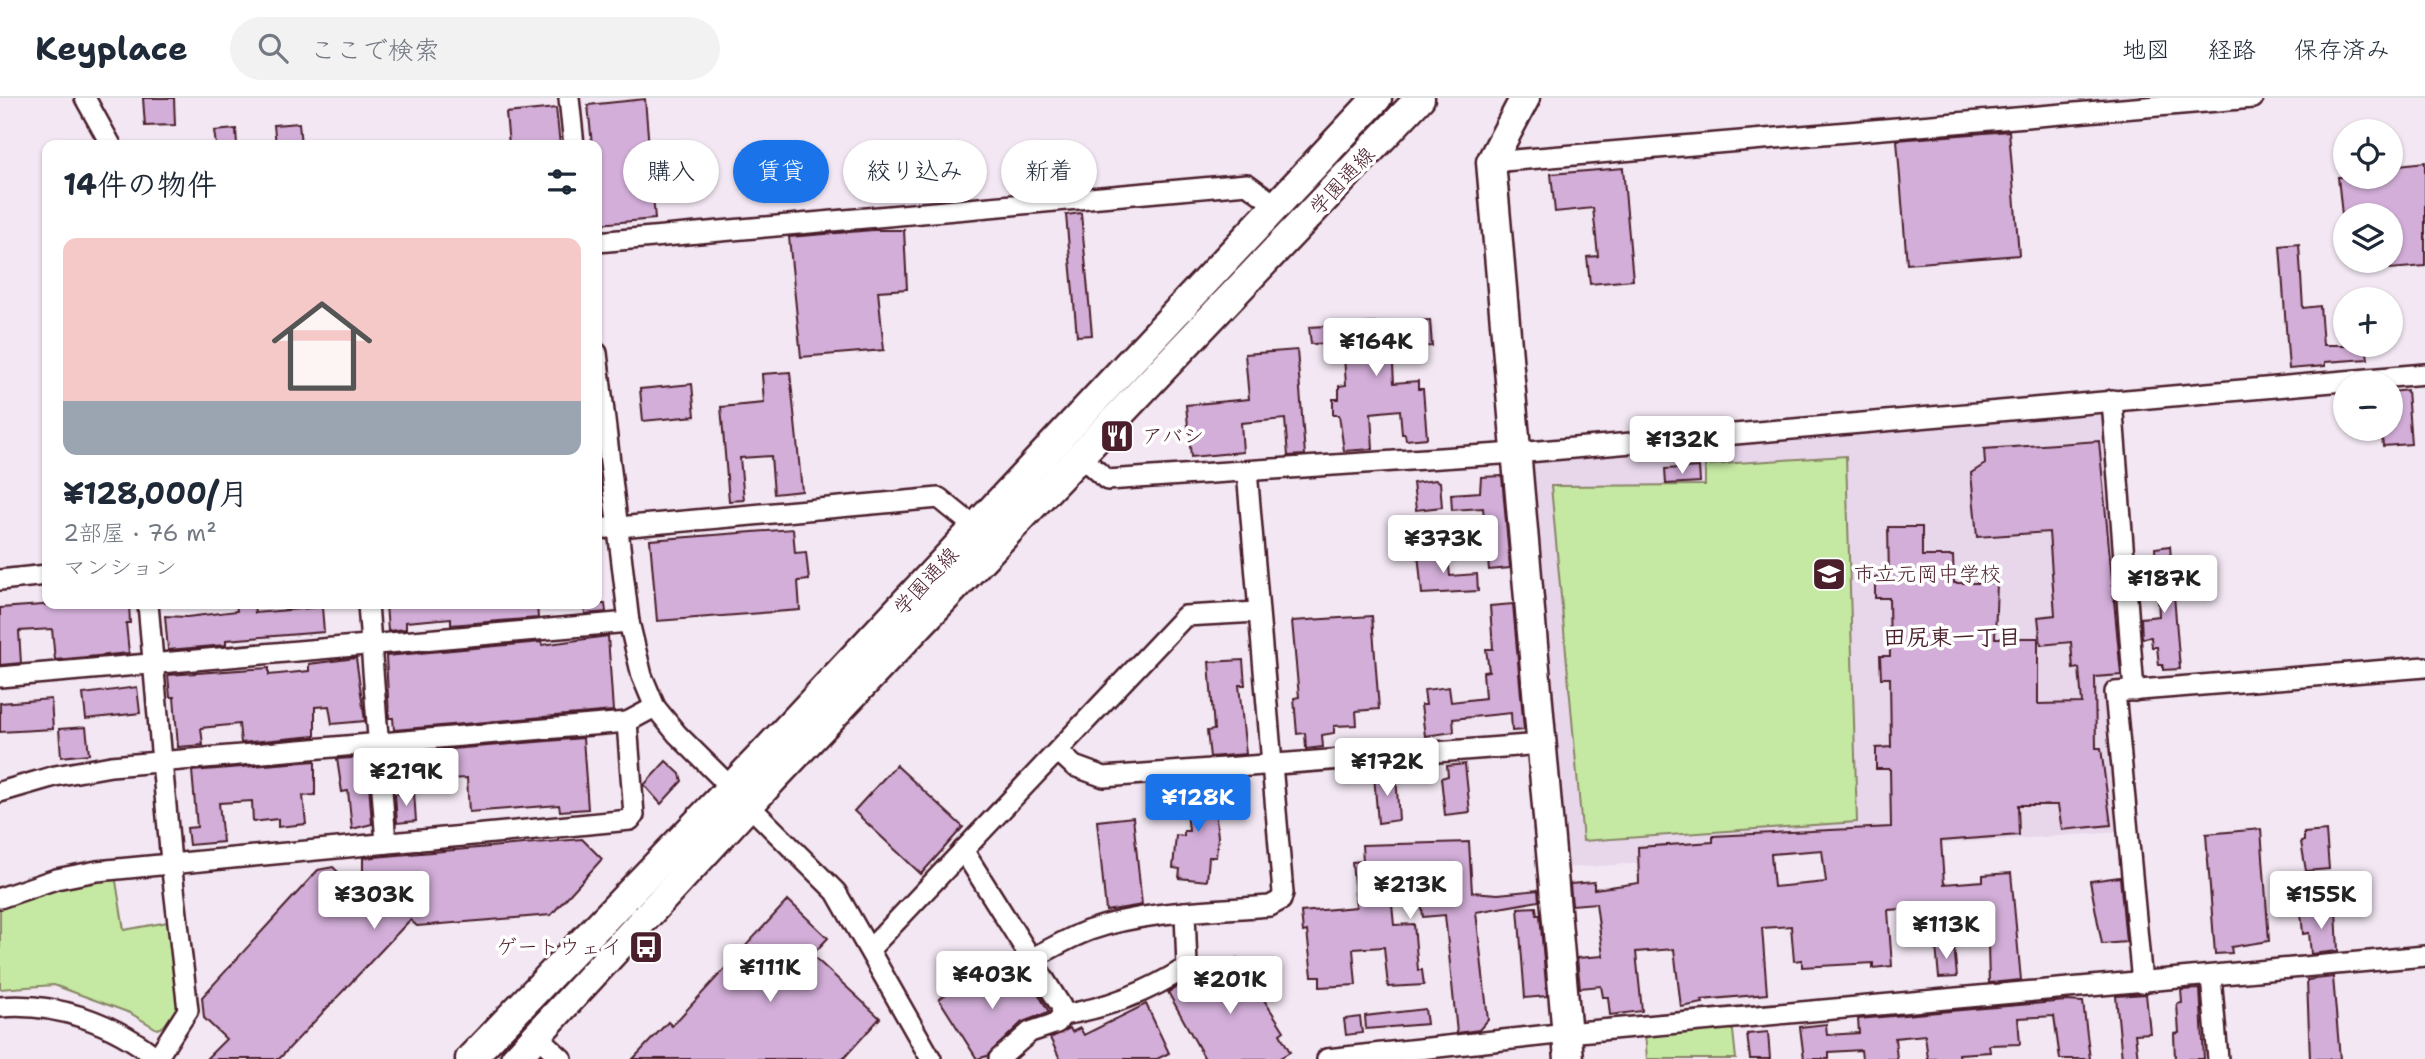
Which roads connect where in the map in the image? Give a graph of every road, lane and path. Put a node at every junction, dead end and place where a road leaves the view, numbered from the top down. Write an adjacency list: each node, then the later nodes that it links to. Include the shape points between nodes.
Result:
1 (85, 98): 7 (street)
2 (569, 98): 8 (street)
3 (1377, 98): 10 (street, 学園通線)
4 (1420, 98): 16 (street, 学園通線)
5 (1525, 98): 9 (street)
6 (2253, 98): 9 (street)
7 (108, 140)
8 (573, 140)
9 (1490, 162): 15 (street)
10 (1277, 206): 11 (street, via 1247,184); 20 (street, 学園通線)
11 (602, 242)
12 (2425, 374): 14 (street)
13 (602, 396): 18 (street)
14 (2112, 400): 15 (street); 31 (street)
15 (1516, 453): 17 (street); 35 (street)
16 (1080, 456): 17 (street, via 1107,480); 40 (street, 学園通線)
17 (1247, 471): 25 (street)
18 (617, 527): 19 (street); 20 (street, via 939,498); 26 (street)
19 (602, 528)
20 (976, 528): 40 (street, 学園通線)
21 (42, 576): 22 (street)
22 (0, 580)
23 (148, 609): 28 (street)
24 (368, 609): 27 (street)
25 (1258, 612): 36 (street, via 1185,616); 38 (street)
26 (629, 622): 27 (street); 32 (street)
27 (371, 647): 28 (street); 34 (street)
28 (154, 666): 30 (street); 37 (street)
29 (2425, 667): 31 (street)
30 (0, 677)
31 (2134, 691): 50 (street, via 2116,692)
32 (655, 707): 33 (street); 40 (street)
33 (627, 722): 34 (street); 41 (street, via 634,815 630,820)
34 (378, 743): 37 (street); 41 (street)
35 (1542, 744): 38 (street); 54 (street)
36 (1058, 751): 38 (street, via 1074,766 1104,777); 42 (street)
37 (162, 762): 39 (street, via 55,776); 43 (street)
38 (1271, 765): 45 (street, via 1281,900 1270,906)
39 (0, 792)
40 (741, 794): 46 (street, via 836,892); 53 (street, 学園通線); 56 (street, 学園通線)
41 (386, 843): 43 (street)
42 (963, 850): 46 (street); 48 (street)
43 (171, 862): 44 (street, via 97,871); 55 (street, via 188,1010)
44 (0, 898)
45 (1185, 912): 48 (street, via 1149,915 1087,930); 52 (street, via 1187,967 1131,997 1095,1010)
46 (870, 949): 59 (street)
47 (2425, 956): 49 (street)
48 (1032, 958): 52 (street)
49 (2211, 976): 50 (street); 62 (street)
50 (2142, 983): 54 (street)
51 (0, 1007): 55 (street, via 61,1011 97,1022 132,1038)
52 (1062, 1014): 60 (street, via 1057,1023 1030,1032)
53 (537, 1036): 57 (street, 学園通線); 58 (street)
54 (1568, 1046): 61 (street)
55 (158, 1058)
56 (470, 1059)
57 (515, 1059)
58 (562, 1059)
59 (931, 1059)
60 (999, 1059)
61 (1327, 1059)
62 (2218, 1059)

